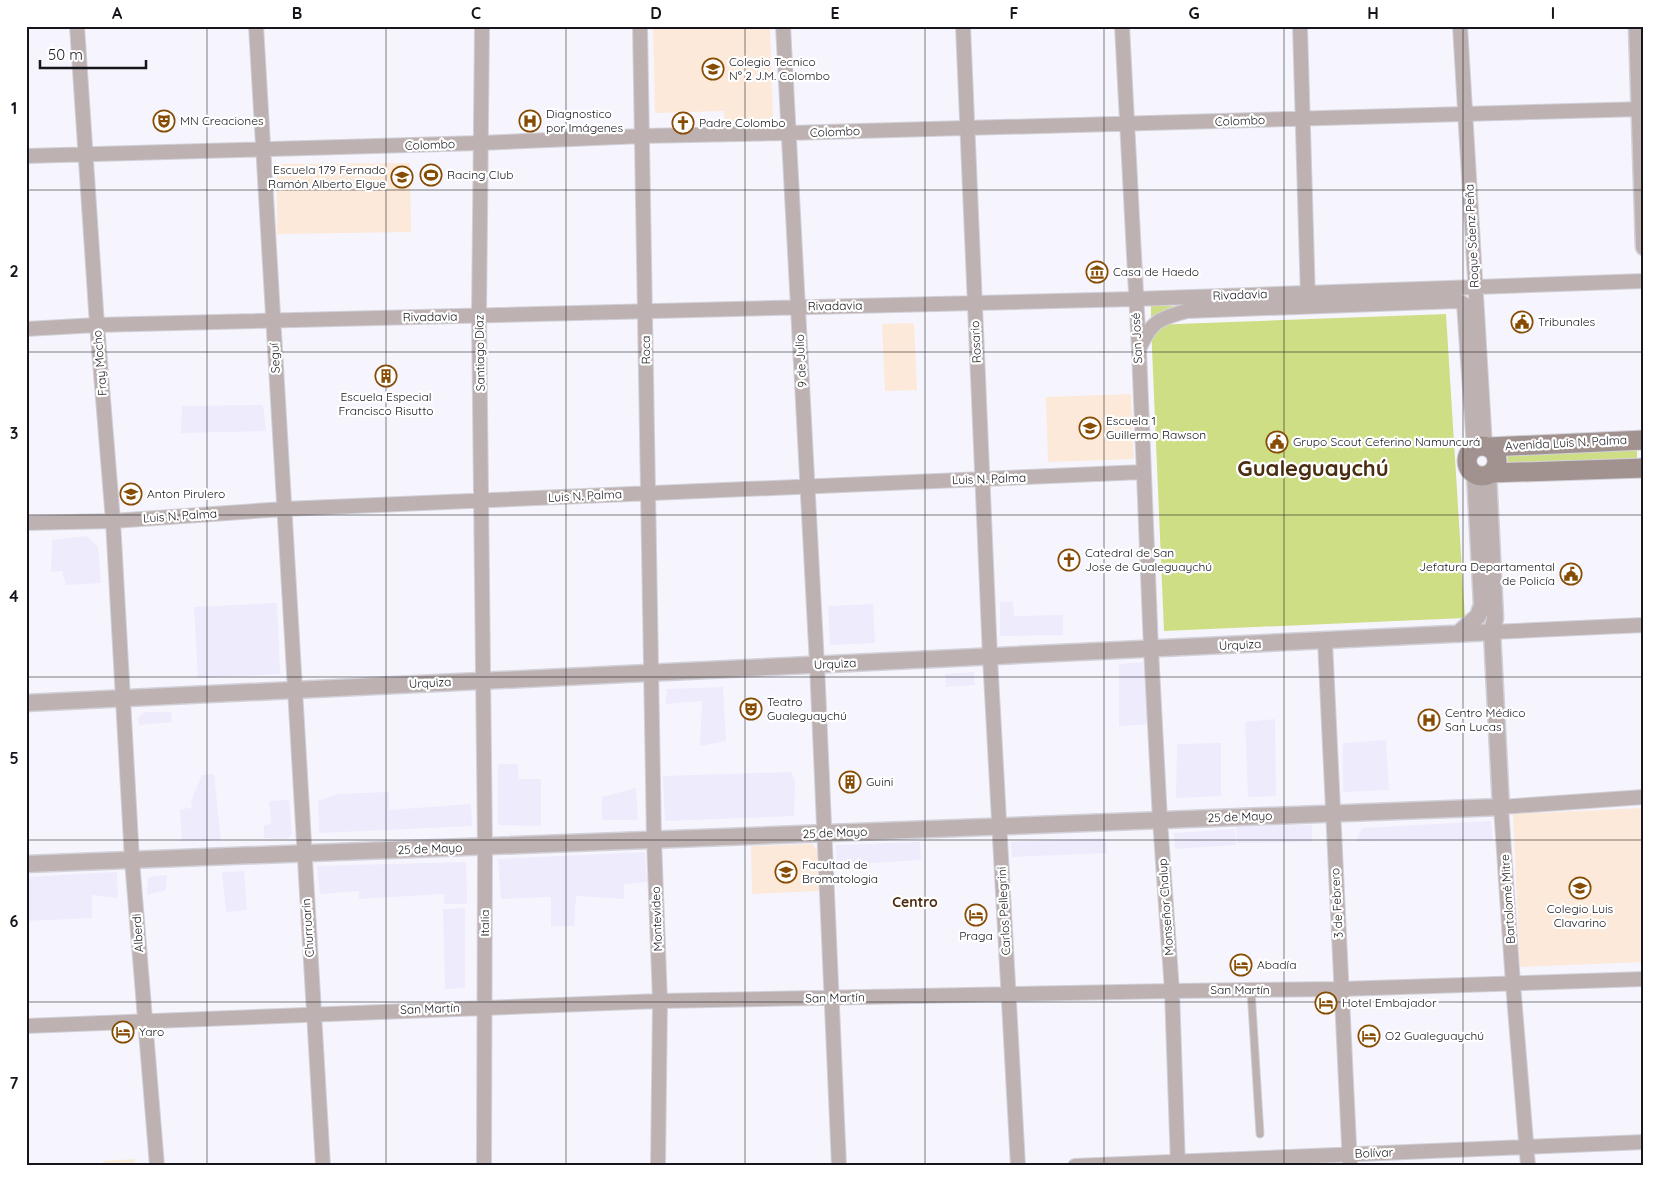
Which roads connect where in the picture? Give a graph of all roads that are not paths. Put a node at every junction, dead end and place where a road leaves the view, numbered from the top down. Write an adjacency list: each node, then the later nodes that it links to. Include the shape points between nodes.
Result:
1 (77, 26): 20 (street, Fray Mocho)
2 (256, 26): 19 (street, Seguí)
3 (482, 26): 18 (street, Santiago Díaz)
4 (640, 26): 17 (street, Roca)
5 (784, 26): 16 (street, 9 de Julio)
6 (963, 26): 15 (street, Rosario)
7 (1122, 26): 14 (street, San José)
8 (1300, 26): 13 (street)
9 (1460, 26): 12 (street, Roque Sáenz Peña)
10 (1637, 26): 11 (street)
11 (1641, 109): 12 (street, Colombo); 22 (street)
12 (1465, 114): 13 (street, Colombo); 24 (street, Roque Sáenz Peña)
13 (1304, 119): 14 (street, Colombo); 26 (street)
14 (1127, 124): 15 (street, Colombo); 25 (street, San José)
15 (967, 127): 16 (street, Colombo); 27 (street, Rosario)
16 (789, 133): 17 (street, Colombo); 28 (street, 9 de Julio)
17 (642, 136): 18 (street, Colombo); 29 (street, Roca)
18 (480, 143): 19 (street, Colombo); 30 (street, Santiago Díaz)
19 (263, 149): 20 (street, Colombo); 31 (street, Seguí)
20 (86, 154): 21 (street, Colombo); 32 (street, Fray Mocho)
21 (26, 156)
22 (1644, 247)
23 (1644, 281): 24 (street, Rivadavia)
24 (1474, 287): 26 (street, Rivadavia); 36 (street, Roque Sáenz Peña)
25 (1135, 299): 26 (street, Rivadavia); 27 (street, Rivadavia); 34 (street, San José)
26 (1308, 300): 34 (street, Rivadavia, via 1188,311 1164,317 1146,332); 36 (street, Rivadavia, via 1458,301 1464,304)
27 (974, 303): 28 (street, Rivadavia); 40 (street, Rosario)
28 (799, 307): 29 (street, Rivadavia); 41 (street, 9 de Julio)
29 (645, 311): 30 (street, Rivadavia); 42 (street, Roca)
30 (479, 316): 31 (street, Rivadavia); 43 (street, Santiago Díaz)
31 (274, 321): 32 (street, Rivadavia); 44 (street, Seguí)
32 (97, 325): 33 (street, Rivadavia); 45 (street, Fray Mocho)
33 (26, 328)
34 (1139, 350): 38 (street, San José)
35 (1644, 440): 36 (main road, Avenida Luis N. Palma)
36 (1482, 447): 39 (main road, via 1496,454 1497,459 1497,464); 39 (main road, via 1468,455 1467,463 1469,468)
37 (1644, 468): 39 (main road, Avenida Luis N. Palma)
38 (1143, 472): 40 (street, Luis N. Palma); 51 (street, San José)
39 (1485, 473): 48 (street, via 1495,618); 49 (street, via 1482,605 1478,616)
40 (982, 479): 41 (street, Luis N. Palma); 52 (street, Rosario)
41 (808, 487): 42 (street, Luis N. Palma); 53 (street, 9 de Julio)
42 (649, 494): 43 (street, Luis N. Palma); 54 (street, Roca)
43 (482, 501): 44 (street, Luis N. Palma); 55 (street, Santiago Díaz)
44 (284, 509): 45 (street, Luis N. Palma); 56 (street, Seguí)
45 (113, 521): 46 (street, Luis N. Palma); 57 (street, Fray Mocho)
46 (26, 523)
47 (1644, 625): 48 (street, Urquiza)
48 (1492, 632): 49 (street, Urquiza); 60 (street, Bartolomé Mitre)
49 (1458, 634): 50 (street, Urquiza)
50 (1325, 641): 51 (street, Urquiza); 61 (street, 3 de Febrero)
51 (1151, 649): 52 (street, Urquiza); 62 (street, Monseñor Chalup)
52 (990, 657): 53 (street, Urquiza); 63 (street, Carlos Pellegrini)
53 (818, 665): 54 (street, Urquiza); 64 (street, 9 de Julio)
54 (652, 673): 55 (street, Urquiza); 65 (street, Montevideo)
55 (484, 681): 56 (street, Urquiza); 66 (street, Italia)
56 (294, 690): 57 (street, Urquiza); 67 (street, Churruarín)
57 (124, 700): 58 (street, Urquiza); 68 (street, Alberdi)
58 (26, 703)
59 (1644, 797): 60 (street, 25 de Mayo)
60 (1501, 807): 61 (street, 25 de Mayo); 71 (street, Bartolomé Mitre)
61 (1333, 813): 62 (street, 25 de Mayo); 72 (street, 3 de Febrero)
62 (1160, 820): 63 (street, 25 de Mayo); 74 (street, Monseñor Chalup)
63 (999, 826): 64 (street, 25 de Mayo); 75 (street, Carlos Pellegrini)
64 (825, 833): 65 (street, 25 de Mayo); 76 (street, 9 de Julio)
65 (654, 840): 66 (street, 25 de Mayo); 77 (street, Montevideo)
66 (485, 846): 67 (street, 25 de Mayo); 78 (street, Italia)
67 (304, 854): 68 (street, 25 de Mayo); 79 (street, Churruarín)
68 (132, 860): 69 (street, 25 de Mayo); 80 (street, Alberdi)
69 (26, 864)
70 (1644, 979): 71 (street, San Martín)
71 (1513, 984): 72 (street, San Martín); 84 (street, Bartolomé Mitre)
72 (1341, 989): 73 (street, San Martín); 85 (street, 3 de Febrero)
73 (1251, 990): 74 (street, San Martín); 82 (lane)
74 (1172, 991): 75 (street, San Martín); 86 (street, Monseñor Chalup)
75 (1008, 995): 76 (street, San Martín); 92 (street, Carlos Pellegrini)
76 (832, 999): 77 (street, San Martín); 91 (street, 9 de Julio)
77 (660, 1001): 78 (street, San Martín); 90 (street, Montevideo)
78 (484, 1007): 79 (street, San Martín); 89 (street, Italia)
79 (314, 1014): 80 (street, San Martín); 88 (street, Churruarín)
80 (145, 1020): 81 (street, San Martín); 87 (street, Alberdi)
81 (26, 1026)
82 (1260, 1134)
83 (1644, 1142): 84 (street, Bolívar)
84 (1527, 1147): 85 (street, Bolívar); 94 (street, Bartolomé Mitre)
85 (1349, 1160): 86 (street, Bolívar)
86 (1178, 1164): 93 (street, Bolívar)
87 (157, 1166)
88 (323, 1166)
89 (484, 1166)
90 (658, 1166)
91 (840, 1166)
92 (1018, 1166)
93 (1075, 1166)
94 (1528, 1166)

